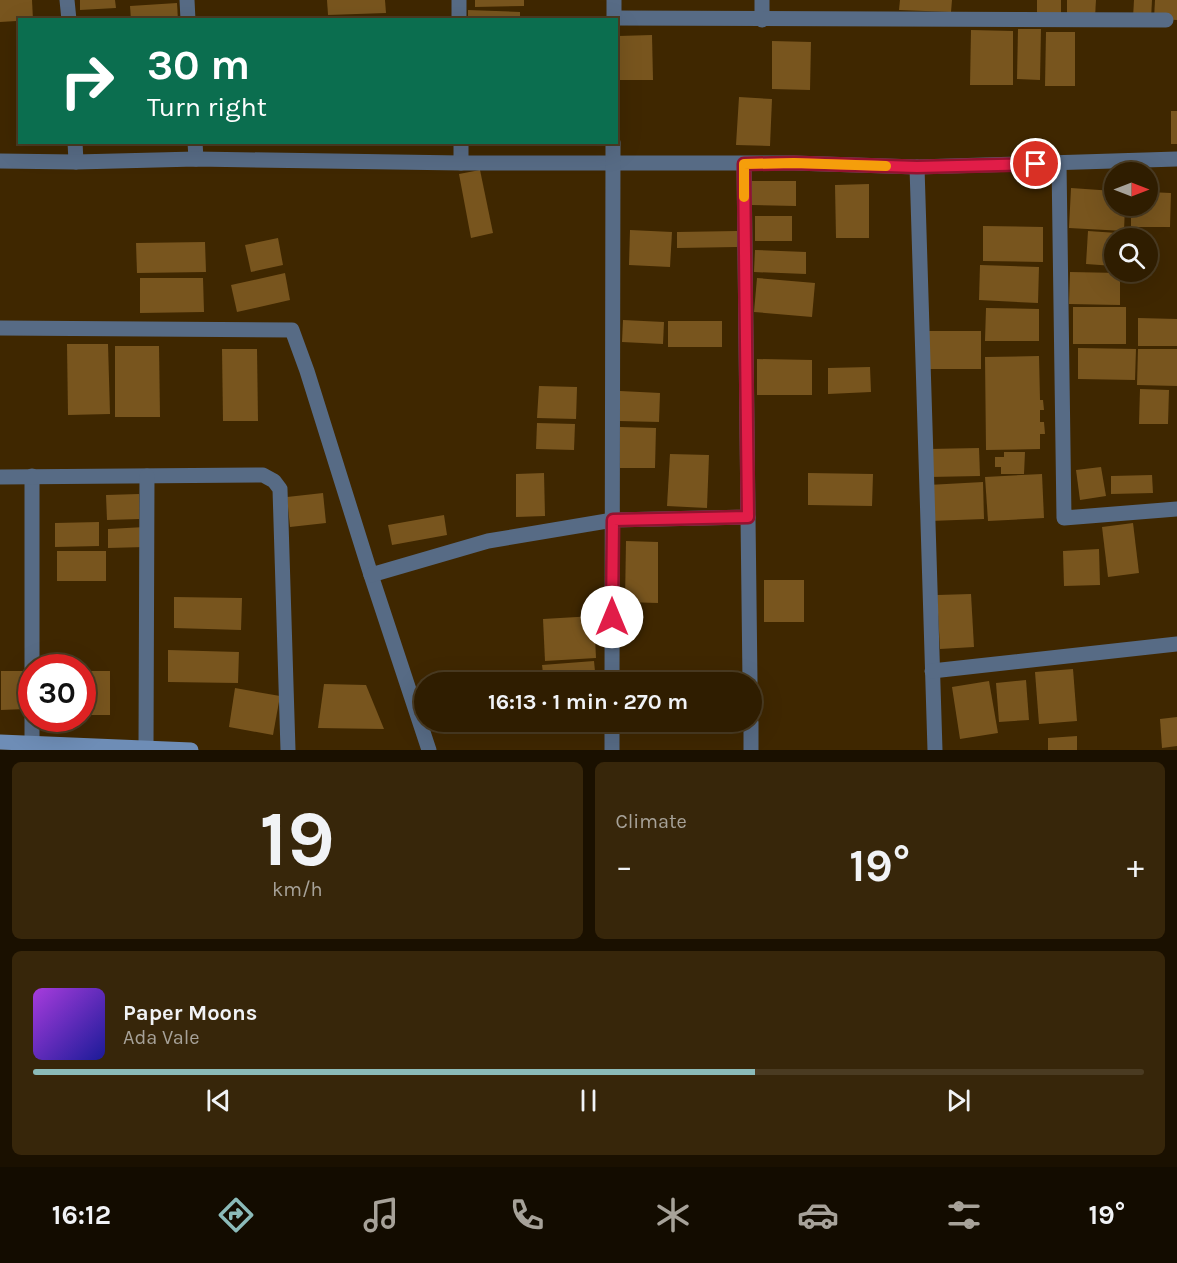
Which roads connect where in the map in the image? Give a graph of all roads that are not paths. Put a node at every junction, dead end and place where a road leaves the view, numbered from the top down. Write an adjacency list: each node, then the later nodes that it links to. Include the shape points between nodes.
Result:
1 (68, 0): 6 (street)
2 (187, 0): 7 (street)
3 (459, 0): 8 (street)
4 (614, 0): 9 (street)
5 (762, 0): 11 (street)
6 (69, 18)
7 (188, 18)
8 (459, 18)
9 (614, 18)
10 (618, 19): 11 (street)
11 (762, 20): 12 (street)
12 (1166, 20)
13 (75, 144): 20 (street)
14 (195, 144): 17 (street)
15 (461, 144): 23 (street)
16 (613, 144): 21 (street)
17 (196, 159): 20 (street); 23 (street)
18 (1177, 159): 22 (street)
19 (0, 161): 20 (street)
20 (76, 162)
21 (613, 163): 23 (street); 24 (street); 32 (street)
22 (1059, 163): 25 (street); 30 (street, via 1064,518)
23 (461, 164)
24 (744, 164): 25 (street); 31 (street)
25 (917, 167): 38 (street)
26 (0, 328): 33 (street, via 292,330)
27 (32, 476): 28 (street); 29 (street); 35 (street)
28 (147, 476): 45 (street); 47 (street, via 262,475 280,489)
29 (0, 477)
30 (1177, 510)
31 (748, 517): 32 (street); 37 (street)
32 (613, 520): 33 (street, via 488,541); 36 (street)
33 (371, 575): 48 (street)
34 (1177, 644): 38 (street)
35 (32, 654)
36 (612, 672)
37 (750, 672)
38 (933, 672): 51 (street)
39 (32, 732): 43 (street)
40 (612, 732): 49 (street)
41 (751, 732): 50 (street)
42 (0, 742): 43 (street)
43 (32, 743): 44 (street)
44 (55, 747): 45 (street)
45 (146, 747): 46 (street)
46 (191, 750)
47 (288, 750)
48 (429, 750)
49 (612, 750)
50 (751, 750)
51 (935, 750)

